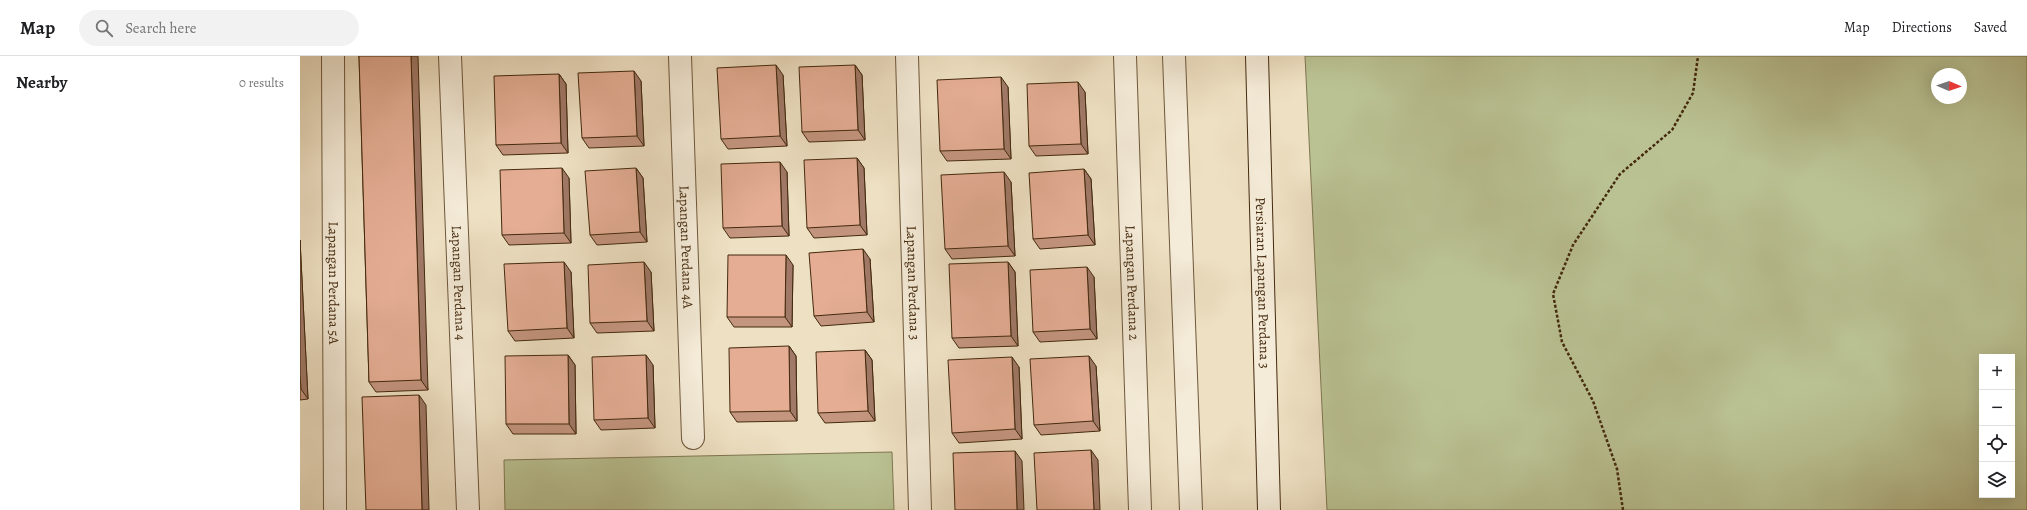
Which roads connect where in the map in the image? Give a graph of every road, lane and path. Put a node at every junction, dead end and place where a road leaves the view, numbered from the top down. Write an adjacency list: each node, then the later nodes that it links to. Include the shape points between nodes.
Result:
1 (333, 56): 10 (street, Lapangan Perdana 5A)
2 (450, 56): 11 (street, Lapangan Perdana 4)
3 (680, 56): 9 (street, Lapangan Perdana 4A)
4 (907, 56): 12 (street, Lapangan Perdana 3)
5 (1125, 56): 13 (street, Lapangan Perdana 2)
6 (1174, 56): 14 (street)
7 (1257, 56): 15 (street, Persiaran Lapangan Perdana 3)
8 (1698, 56): 16 (path, via 1693,93 1672,130 1620,174 1573,245 1553,294 1562,342 1593,401 1617,469)
9 (693, 438)
10 (335, 510)
11 (468, 510)
12 (920, 510)
13 (1140, 510)
14 (1191, 510)
15 (1269, 510)
16 (1623, 510)

